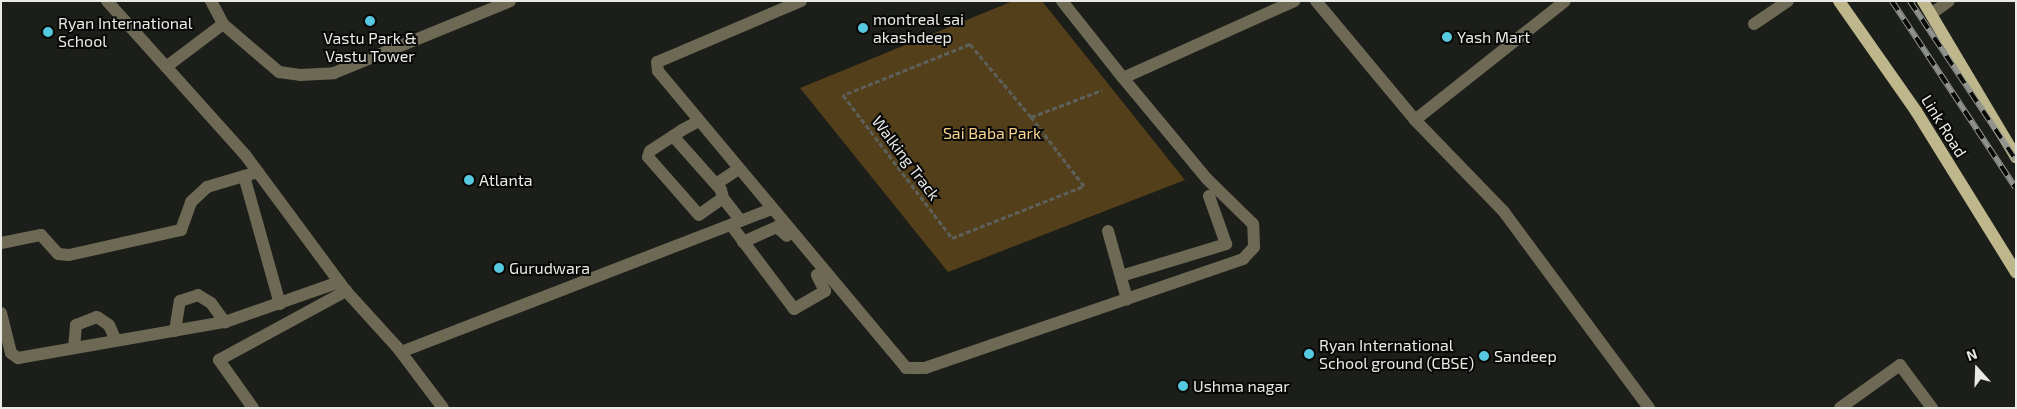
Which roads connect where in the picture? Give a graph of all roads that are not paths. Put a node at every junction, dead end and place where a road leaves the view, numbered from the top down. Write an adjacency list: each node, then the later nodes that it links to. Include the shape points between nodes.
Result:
1 (107, 1): 16 (street)
2 (211, 1): 14 (street)
3 (510, 1): 14 (street, via 334,73 279,72)
4 (801, 1): 19 (street, via 657,62 658,71)
5 (1062, 1): 17 (street)
6 (1294, 1): 17 (street)
7 (1316, 1): 18 (street)
8 (1565, 1): 18 (street)
9 (1788, 1): 15 (street)
10 (1840, 1): 36 (main road, Link Road, via 1916,111)
11 (1923, 1): 13 (main road)
12 (1949, 1): 13 (street)
13 (1931, 14): 21 (main road)
14 (224, 24): 16 (street)
15 (1754, 24)
16 (166, 67): 23 (street)
17 (1123, 78): 35 (street, via 1207,179 1253,224 1254,247)
18 (1415, 120): 49 (street, via 1504,212)
19 (697, 122): 20 (street); 22 (street)
20 (673, 136): 25 (street); 27 (street, via 650,150 648,157 693,213 699,215)
21 (2016, 157)
22 (738, 169): 25 (street); 28 (street)
23 (258, 172): 24 (street); 38 (street)
24 (244, 176): 31 (street, via 207,187 191,202 181,230 69,255 58,254 41,235); 40 (street)
25 (716, 184): 27 (street)
26 (1209, 196): 33 (street)
27 (723, 198): 29 (street)
28 (772, 209): 29 (street); 34 (street)
29 (736, 223): 32 (street); 46 (street)
30 (1108, 231): 37 (street)
31 (1, 242)
32 (743, 242): 34 (street, via 777,227); 34 (street, via 794,309 826,288)
33 (1226, 244): 35 (street); 37 (street)
34 (805, 255): 39 (street, via 906,368 925,368)
35 (1232, 263): 39 (street)
36 (2016, 272)
37 (1121, 276): 39 (street)
38 (342, 286): 40 (street); 46 (street); 47 (street, via 219,360)
39 (1127, 299)
40 (280, 304): 42 (street)
41 (1, 313): 45 (street, via 10,353 18,358)
42 (225, 322): 43 (street); 43 (street, via 211,303 198,295 180,301)
43 (175, 331): 44 (street)
44 (116, 341): 45 (street); 45 (street, via 109,325 97,317 76,325)
45 (74, 348)
46 (401, 352): 48 (street)
47 (253, 408)
48 (443, 408)
49 (1649, 408)
50 (1840, 408): 51 (street, via 1900,365)
51 (1932, 408)

